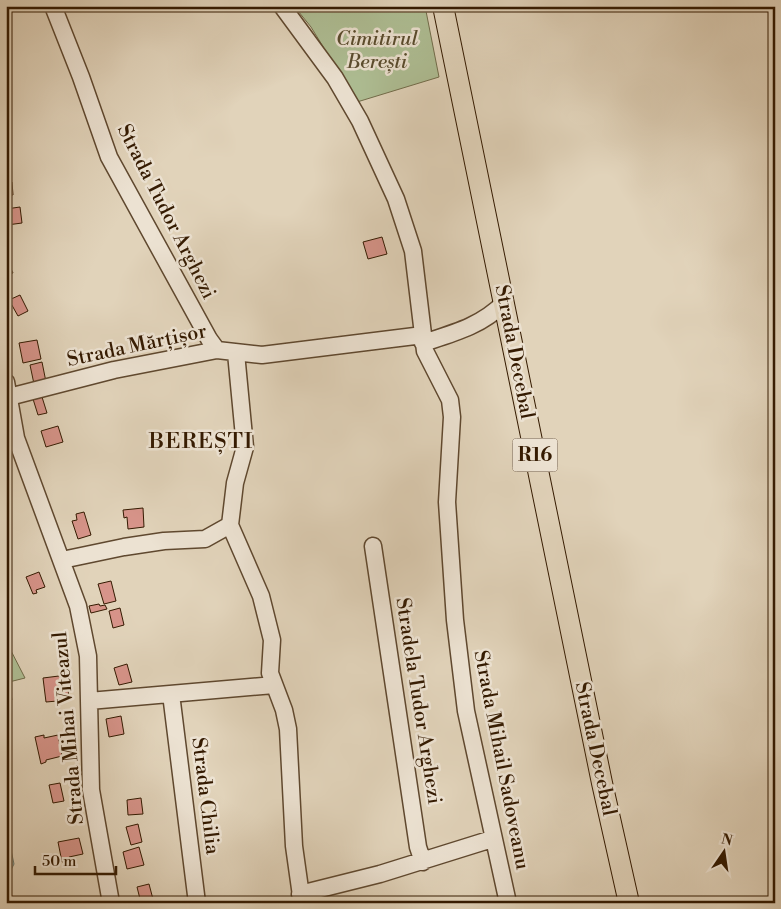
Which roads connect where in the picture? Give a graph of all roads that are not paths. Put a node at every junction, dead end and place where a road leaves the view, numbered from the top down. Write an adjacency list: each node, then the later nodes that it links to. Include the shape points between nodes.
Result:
1 (52, 6): 6 (street, Strada Tudor Arghezi, via 109,157)
2 (282, 6): 5 (street, Strada Mihail Sadoveanu, via 335,78 389,182 413,251)
3 (443, 6): 4 (main road, Strada Decebal / R16)
4 (504, 303): 5 (street, Strada Mărțișor, via 490,317 458,332); 21 (main road, Strada Decebal / R16)
5 (424, 339): 7 (street, Strada Mărțișor, via 262,355); 15 (street, Strada Mihail Sadoveanu, via 429,360 450,400 447,502 455,620 466,711)
6 (218, 350): 7 (street, Strada Mărțișor); 8 (street, Strada Mărțișor)
7 (236, 353): 9 (street, via 245,447 235,483)
8 (8, 390): 11 (street, Strada Mihai Viteazul, via 16,438)
9 (230, 525): 11 (street, via 205,539 124,546); 12 (street, via 262,596 272,640 270,673)
10 (373, 546): 16 (street, Stradela Tudor Arghezi, via 418,847)
11 (62, 560): 14 (street, Strada Mihai Viteazul, via 78,606 88,656)
12 (274, 685): 13 (street); 17 (street, via 288,729 294,846)
13 (171, 694): 14 (street); 19 (street, Strada Chilia)
14 (89, 701): 18 (street, Strada Mihai Viteazul, via 91,790)
15 (492, 839): 16 (street); 20 (street, Strada Mihail Sadoveanu)
16 (423, 862): 17 (street)
17 (301, 898)
18 (110, 903)
19 (198, 903)
20 (508, 903)
21 (629, 903)

